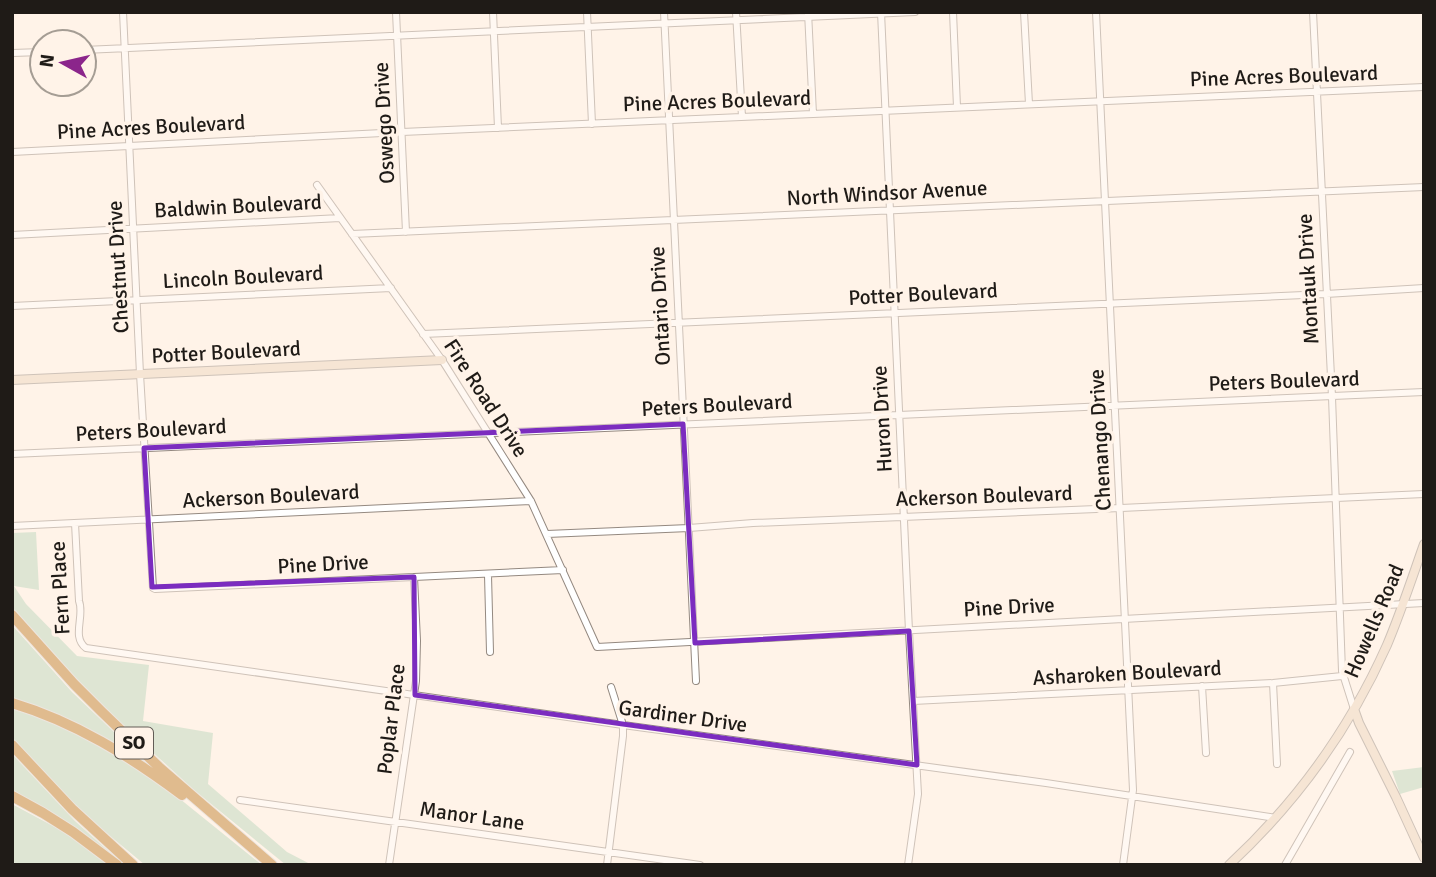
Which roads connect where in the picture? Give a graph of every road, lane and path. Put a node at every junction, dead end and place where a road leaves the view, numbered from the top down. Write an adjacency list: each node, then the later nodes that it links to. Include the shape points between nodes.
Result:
1 (123, 12): 19 (street, Chestnut Drive)
2 (396, 12): 18 (street, Oswego Drive)
3 (493, 12): 17 (street)
4 (587, 12): 16 (street)
5 (664, 12): 15 (street, Ontario Drive)
6 (736, 12): 14 (street)
7 (915, 12): 12 (street)
8 (953, 12): 25 (street)
9 (1024, 12): 24 (street)
10 (1096, 12): 23 (street, Chenango Drive)
11 (1313, 12): 22 (street, Montauk Drive)
12 (881, 13): 13 (street); 26 (street, Huron Drive)
13 (808, 15): 14 (street); 27 (street)
14 (736, 21): 15 (street); 28 (street)
15 (664, 23): 16 (street); 29 (street, Ontario Drive)
16 (587, 27): 17 (street); 30 (street)
17 (494, 32): 18 (street); 31 (street)
18 (397, 36): 19 (street); 32 (street, Oswego Drive)
19 (125, 49): 20 (street); 33 (street, Chestnut Drive)
20 (98, 50)
21 (1424, 88): 22 (street, Pine Acres Boulevard)
22 (1317, 92): 23 (street, Pine Acres Boulevard); 37 (street, Montauk Drive)
23 (1101, 101): 24 (street, Pine Acres Boulevard); 38 (street, Chenango Drive)
24 (1029, 104): 25 (street, Pine Acres Boulevard)
25 (957, 107): 26 (street, Pine Acres Boulevard)
26 (886, 111): 27 (street, Pine Acres Boulevard); 39 (street, Huron Drive)
27 (813, 114): 28 (street, Pine Acres Boulevard)
28 (742, 117): 29 (street, Pine Acres Boulevard)
29 (668, 120): 30 (street, Pine Acres Boulevard); 41 (street, Ontario Drive)
30 (592, 124): 31 (street, Pine Acres Boulevard)
31 (498, 128): 32 (street, Pine Acres Boulevard)
32 (402, 132): 33 (street, Pine Acres Boulevard); 43 (street, Oswego Drive)
33 (130, 146): 34 (street, Pine Acres Boulevard); 42 (street, Chestnut Drive)
34 (12, 152)
35 (317, 185): 40 (street, Fire Road Drive)
36 (1424, 187): 37 (street, North Windsor Avenue)
37 (1321, 192): 38 (street, North Windsor Avenue); 48 (street, Montauk Drive)
38 (1105, 201): 39 (street, North Windsor Avenue); 50 (street, Chenango Drive)
39 (890, 210): 41 (street, North Windsor Avenue); 52 (street, Huron Drive)
40 (340, 218): 42 (street, Baldwin Boulevard); 44 (street, Fire Road Drive)
41 (673, 220): 43 (street, North Windsor Avenue); 53 (street, Ontario Drive)
42 (133, 229): 45 (street, Baldwin Boulevard); 49 (street, Chestnut Drive)
43 (406, 232): 44 (street, North Windsor Avenue)
44 (352, 234): 46 (street, Fire Road Drive)
45 (12, 235)
46 (391, 288): 49 (street, Lincoln Boulevard); 54 (street, Fire Road Drive)
47 (1424, 289): 48 (street, Potter Boulevard)
48 (1326, 294): 50 (street, Potter Boulevard); 59 (street, Montauk Drive)
49 (137, 300): 51 (street, Lincoln Boulevard); 56 (street, Chestnut Drive)
50 (1111, 303): 52 (street, Potter Boulevard); 60 (street, Chenango Drive)
51 (12, 306)
52 (895, 312): 53 (street, Potter Boulevard); 61 (street, Huron Drive)
53 (678, 322): 54 (street, Potter Boulevard); 62 (street, Ontario Drive)
54 (423, 334): 55 (street, Fire Road Drive)
55 (442, 360): 56 (street, Potter Boulevard); 63 (street, Fire Road Drive)
56 (140, 374): 57 (street, Potter Boulevard); 64 (street, Chestnut Drive)
57 (12, 380)
58 (1424, 392): 59 (street, Peters Boulevard)
59 (1332, 397): 60 (street, Peters Boulevard); 67 (street, Montauk Drive)
60 (1115, 405): 61 (street, Peters Boulevard); 69 (street, Chenango Drive)
61 (899, 414): 62 (street, Peters Boulevard); 70 (street, Huron Drive)
62 (683, 424): 63 (street, Peters Boulevard); 74 (street, Ontario Drive)
63 (488, 432): 64 (street, Peters Boulevard); 68 (street, Fire Road Drive)
64 (144, 448): 65 (street, Peters Boulevard); 71 (street, Chestnut Drive)
65 (12, 454)
66 (1424, 494): 67 (street, Ackerson Boulevard)
67 (1335, 498): 69 (street, Ackerson Boulevard); 82 (street, Montauk Drive)
68 (531, 502): 71 (street, Ackerson Boulevard); 75 (street, Fire Road Drive)
69 (1121, 508): 70 (street, Ackerson Boulevard); 84 (street, Chenango Drive)
70 (904, 517): 74 (street, Ackerson Boulevard); 85 (street, Huron Drive)
71 (148, 520): 72 (street, Ackerson Boulevard); 79 (street, Pine Drive, via 153,589)
72 (75, 523): 73 (street, Ackerson Boulevard); 88 (street, Fern Place, via 82,607 79,639)
73 (12, 526)
74 (689, 528): 75 (street, Ackerson Boulevard); 86 (street, Ontario Drive)
75 (547, 534): 77 (street, Fire Road Drive)
76 (1424, 544): 81 (street, Howells Road)
77 (563, 570): 78 (street, Pine Drive); 87 (street, Fire Road Drive)
78 (488, 575): 79 (street, Pine Drive); 89 (street)
79 (414, 578): 96 (street, Poplar Place)
80 (1424, 603): 81 (street, Pine Drive)
81 (1403, 604): 82 (street, Pine Drive); 99 (street, Howells Road)
82 (1339, 607): 84 (street, Pine Drive); 90 (street, Montauk Drive)
83 (12, 615): 113 (highway, SO, via 160,768)
84 (1125, 618): 85 (street, Pine Drive); 95 (street, Chenango Drive)
85 (909, 631): 86 (street, Pine Drive); 97 (street, Huron Drive)
86 (695, 643): 87 (street, Pine Drive); 91 (street, Ontario Drive)
87 (597, 647)
88 (86, 648): 96 (street, Gardiner Drive)
89 (491, 652)
90 (1342, 676): 92 (street, Asharoken Boulevard); 99 (street, Montauk Drive)
91 (696, 681)
92 (1273, 683): 93 (street, Asharoken Boulevard); 104 (street)
93 (1202, 686): 95 (street, Asharoken Boulevard); 103 (street)
94 (611, 687): 100 (street)
95 (1129, 690): 97 (street, Asharoken Boulevard); 107 (street, Chenango Drive)
96 (415, 695): 100 (street, Gardiner Drive); 110 (street, Poplar Place)
97 (913, 701): 105 (street, Huron Drive)
98 (12, 703): 113 (highway, via 68,724 147,768)
99 (1354, 709): 109 (street, Howells Road); 112 (street)
100 (623, 725): 105 (street, Gardiner Drive); 111 (street)
101 (12, 745): 115 (highway)
102 (1350, 752): 122 (street)
103 (1206, 753)
104 (1277, 764)
105 (917, 765): 107 (street, Gardiner Drive); 119 (street, Huron Drive, via 918,794)
106 (12, 796): 114 (highway)
107 (1132, 796): 109 (street, Gardiner Drive); 120 (street, Chenango Drive)
108 (240, 800): 110 (street, Manor Lane)
109 (1276, 818): 121 (street, Howells Road)
110 (396, 822): 111 (street, Manor Lane); 116 (street, Poplar Place)
111 (608, 852): 117 (street); 118 (street, Manor Lane)
112 (1424, 858)
113 (269, 863)
114 (117, 865)
115 (133, 865)
116 (390, 865)
117 (607, 865)
118 (700, 865)
119 (908, 865)
120 (1123, 865)
121 (1229, 865)
122 (1285, 865)

